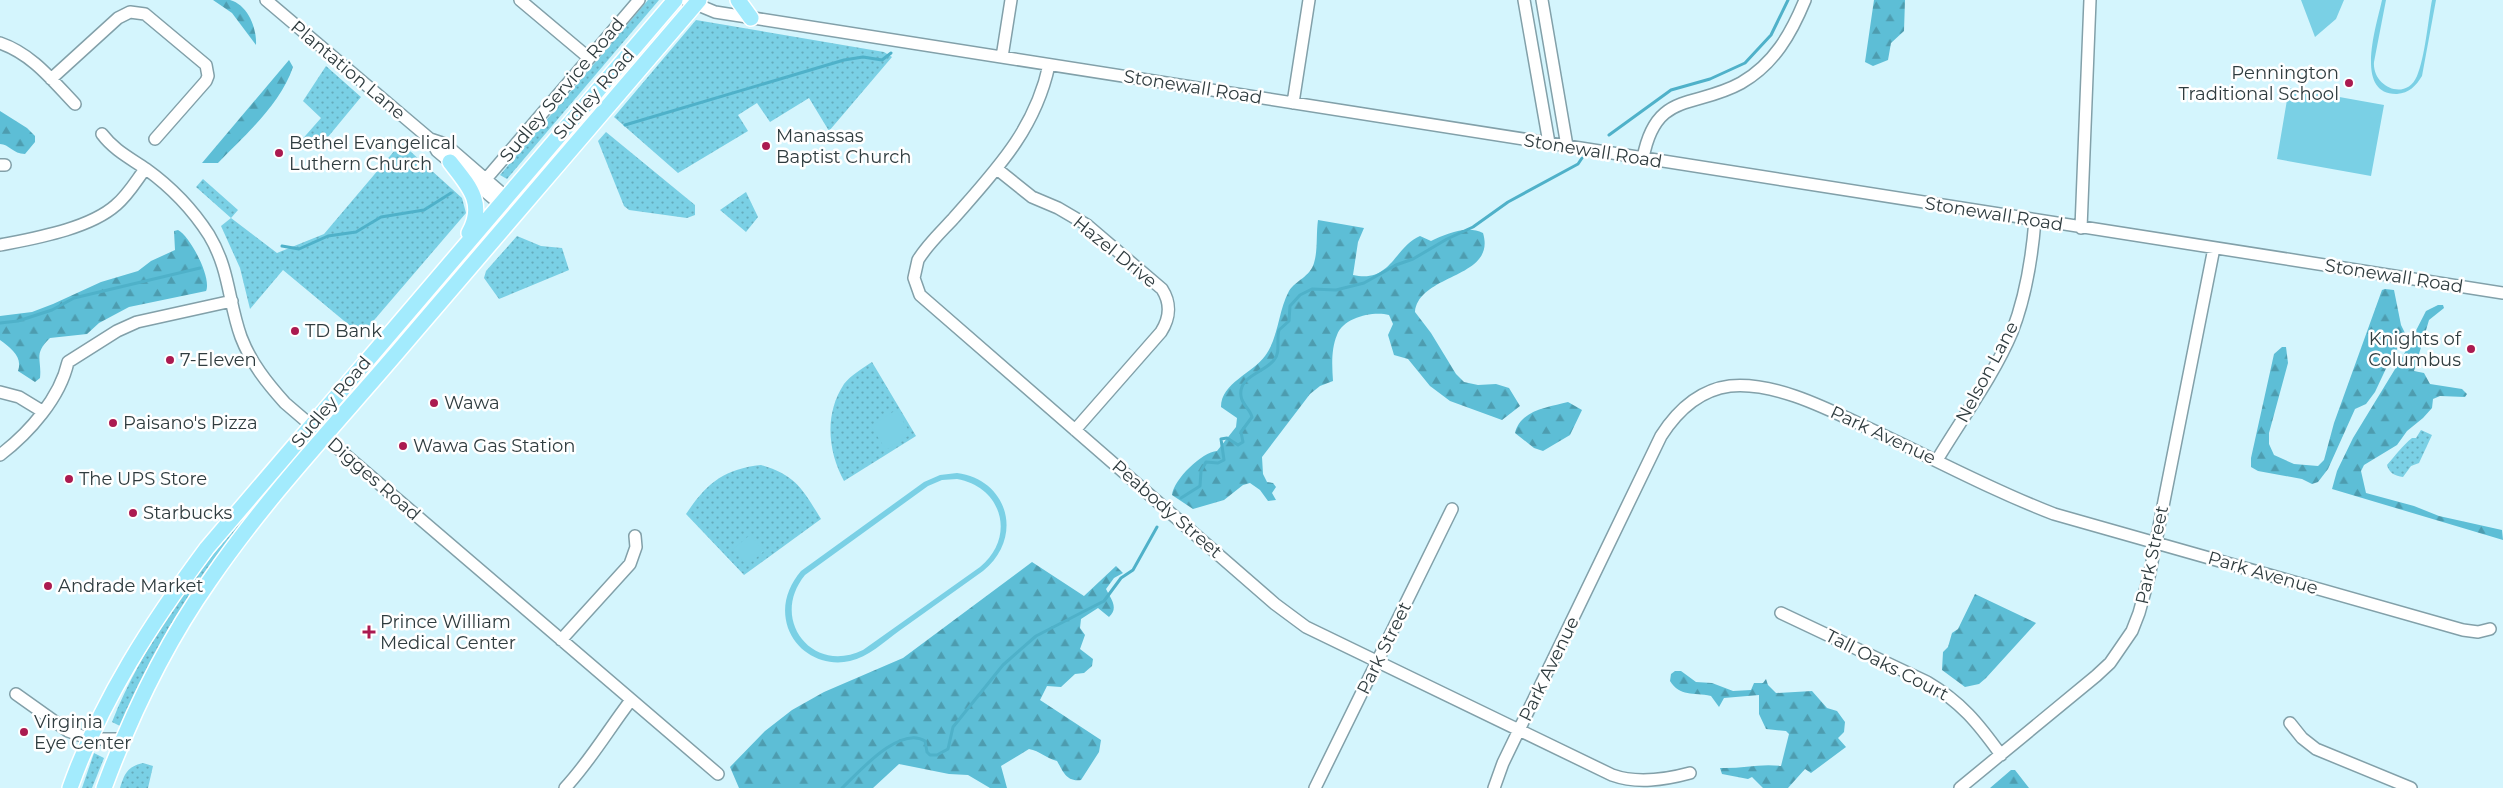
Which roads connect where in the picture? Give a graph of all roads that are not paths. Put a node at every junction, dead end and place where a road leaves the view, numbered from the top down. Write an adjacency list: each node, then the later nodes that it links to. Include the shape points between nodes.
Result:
1 (266, 0): 23 (street, Plantation Lane)
2 (520, 0): 16 (street)
3 (639, 0): 16 (street, Sudley Service Road)
4 (674, 0): 31 (main road, Sudley Road)
5 (738, 0): 13 (main road)
6 (1011, 0): 15 (street)
7 (1309, 0): 19 (street)
8 (1524, 0): 24 (street)
9 (1542, 0): 25 (street)
10 (1804, 0): 26 (street, via 1791,32 1772,58 1731,88 1674,106 1656,123)
11 (2090, 0): 34 (street)
12 (693, 2): 13 (street, Stonewall Road, via 715,12); 32 (main road, Sudley Road)
13 (751, 18): 15 (street, Stonewall Road)
14 (0, 43): 18 (street, via 23,53)
15 (1002, 57): 17 (street, Stonewall Road)
16 (589, 58): 30 (street, Sudley Service Road)
17 (1049, 65): 19 (street, Stonewall Road); 29 (street, Peabody Street, via 1033,115)
18 (51, 79): 20 (street); 22 (street, via 118,18 130,12 145,14 208,70 206,81)
19 (1293, 103): 24 (street, Stonewall Road)
20 (75, 104)
21 (102, 134): 28 (street, Digges Road, via 124,156)
22 (155, 139)
23 (430, 139): 27 (street, Plantation Lane, via 437,151); 30 (street, Plantation Lane, via 445,144)
24 (1549, 144): 25 (street, Stonewall Road)
25 (1567, 146): 26 (street, Stonewall Road)
26 (1643, 158): 33 (street, Stonewall Road)
27 (450, 162): 31 (street, Plantation Lane); 37 (main road, via 469,188 477,208 474,224)
28 (145, 168): 35 (street, via 120,202 94,219); 39 (street, Digges Road, via 177,196 208,234 225,267)
29 (997, 169): 43 (street, Peabody Street, via 921,254 915,268 916,286 920,295); 43 (street, Hazel Drive, via 1032,197 1086,225 1162,289 1166,296 1168,312 1161,332)
30 (486, 179): 31 (street, Plantation Lane)
31 (503, 200): 32 (street, Plantation Lane); 37 (main road, Sudley Road)
32 (517, 212): 44 (main road, Sudley Road)
33 (2035, 220): 34 (street, Stonewall Road); 46 (street, Nelson Lane, via 2029,270 2011,332)
34 (2081, 228): 36 (street, Stonewall Road)
35 (0, 245)
36 (2214, 248): 38 (street, Stonewall Road); 49 (street, Park Street)
37 (459, 252): 42 (main road, Sudley Road)
38 (2503, 293)
39 (232, 300): 41 (street, via 138,322 117,331 68,362 64,380); 42 (street, Digges Road, via 241,336 256,367 285,403)
40 (0, 392): 41 (street, via 19,397)
41 (42, 411): 45 (street)
42 (311, 425): 44 (street, Digges Road); 58 (main road, Sudley Road, via 207,548 157,616)
43 (1075, 430): 53 (street, Peabody Street, via 1292,617)
44 (325, 438): 52 (street, Digges Road); 59 (main road, Sudley Road, via 209,580 155,670)
45 (0, 455)
46 (1937, 460): 49 (street, Park Avenue, via 2032,505 2095,527); 57 (street, Park Avenue, via 1800,398 1744,386 1717,389 1694,399 1671,420 1662,436)
47 (1452, 509): 53 (street, Park Street)
48 (635, 536): 52 (street, via 636,547 630,564)
49 (2156, 543): 51 (street, Park Avenue, via 2463,630 2478,632); 60 (street, Park Street, via 2139,614 2122,648 2096,676)
50 (1781, 613): 60 (street, Tall Oaks Court, via 1945,692 1973,717)
51 (2490, 629)
52 (561, 640): 55 (street, Digges Road)
53 (1377, 662): 57 (street, Peabody Street); 66 (street, Park Street)
54 (16, 694): 58 (street, via 61,727)
55 (631, 700): 62 (street, Digges Road); 65 (street, via 614,721 598,750)
56 (2290, 724): 69 (street, via 2316,748)
57 (1519, 730): 61 (street, Peabody Street, via 1623,779 1651,780); 67 (street, Park Avenue)
58 (90, 739): 59 (street); 63 (main road, Sudley Road)
59 (122, 739): 64 (main road, Sudley Road)
60 (2001, 755): 68 (street, Park Street)
61 (1690, 773)
62 (718, 774)
63 (70, 788)
64 (104, 788)
65 (565, 788)
66 (1315, 788)
67 (1494, 788)
68 (1960, 788)
69 (2411, 788)

